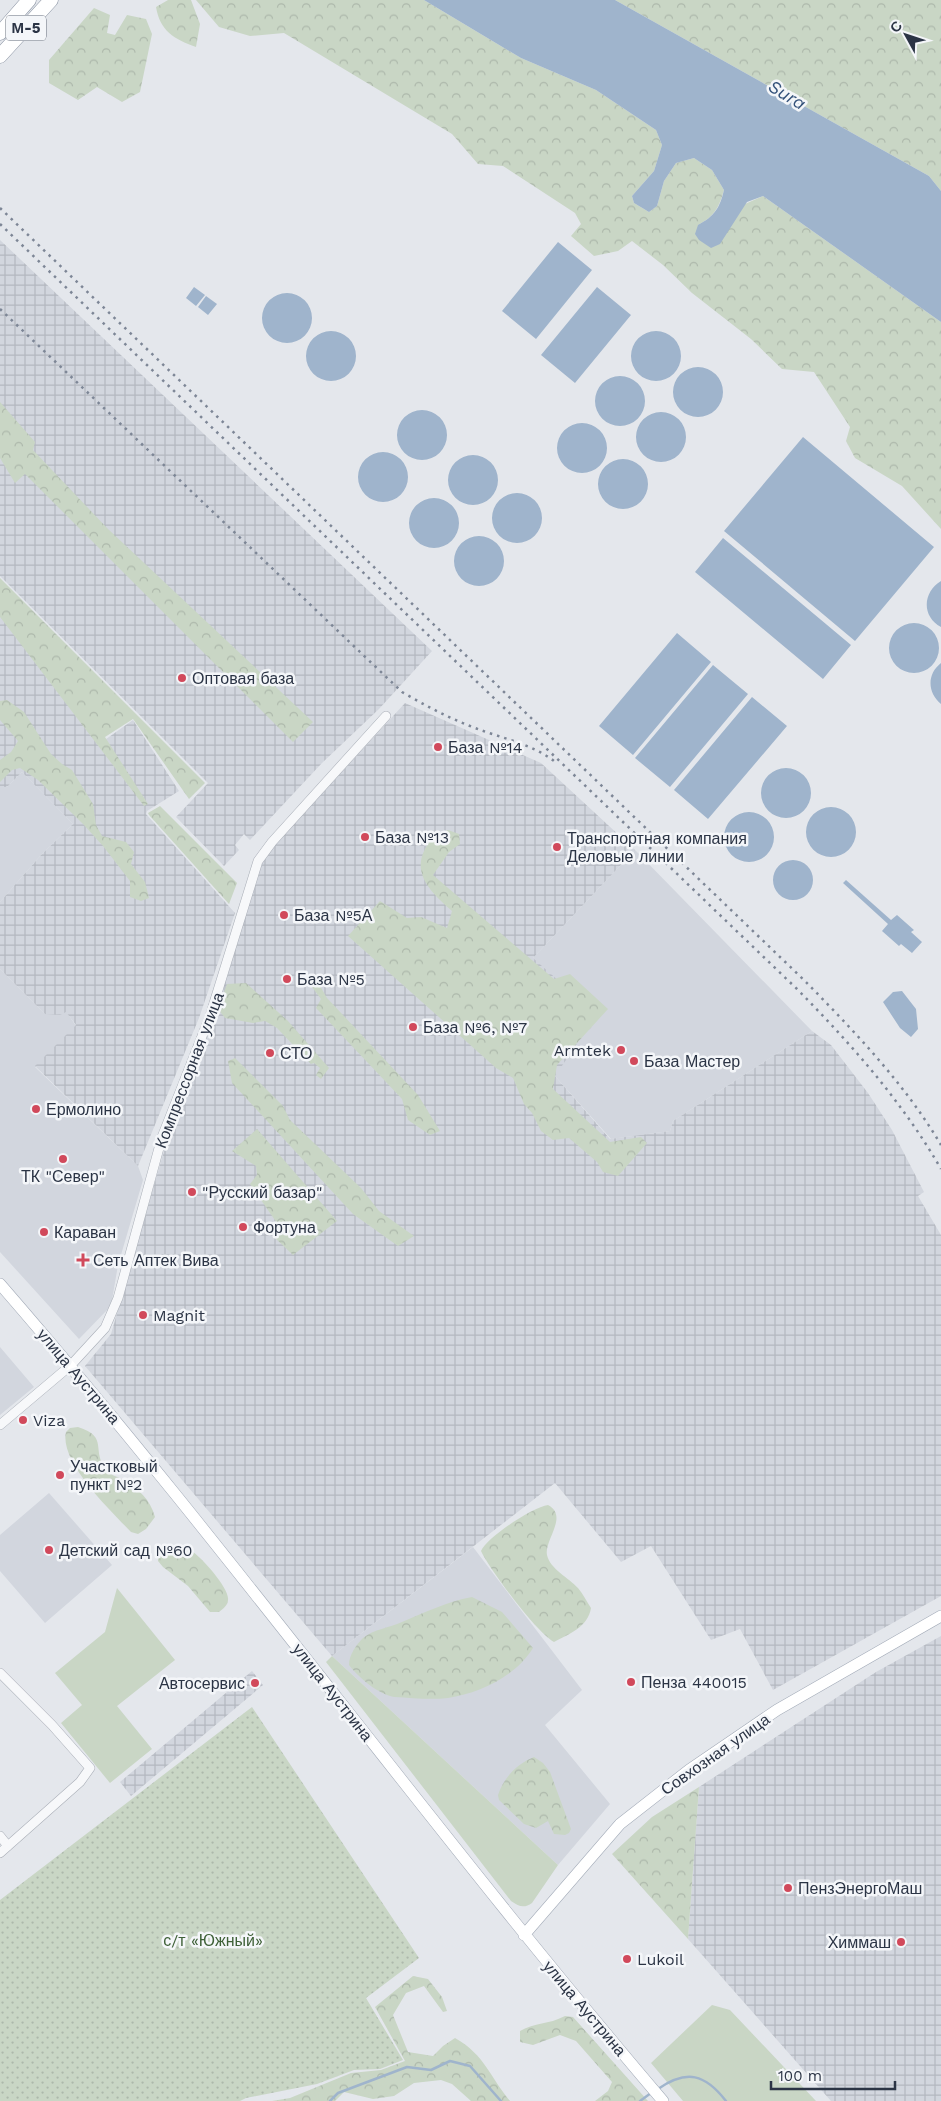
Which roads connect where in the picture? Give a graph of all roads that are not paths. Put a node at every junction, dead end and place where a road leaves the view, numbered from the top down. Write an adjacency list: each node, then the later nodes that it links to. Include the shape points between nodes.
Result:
1 (29, 0): 3 (highway, М-5)
2 (51, 0): 4 (highway, М-5)
3 (0, 33)
4 (0, 56)
5 (386, 716): 7 (street, Компрессорная улица, via 258,861 210,1016 162,1137 118,1298 105,1328)
6 (0, 1284): 7 (main road, улица Аустрина)
7 (71, 1365): 8 (street, Компрессорная улица); 14 (main road, улица Аустрина)
8 (0, 1425)
9 (941, 1616): 14 (main road, Совхозная улица, via 777,1710 667,1788 620,1824)
10 (0, 1672): 12 (street, via 90,1768 80,1782)
11 (0, 1836): 12 (street)
12 (8, 1846): 13 (street)
13 (0, 1852)
14 (524, 1935): 15 (main road, улица Аустрина)
15 (661, 2099)

